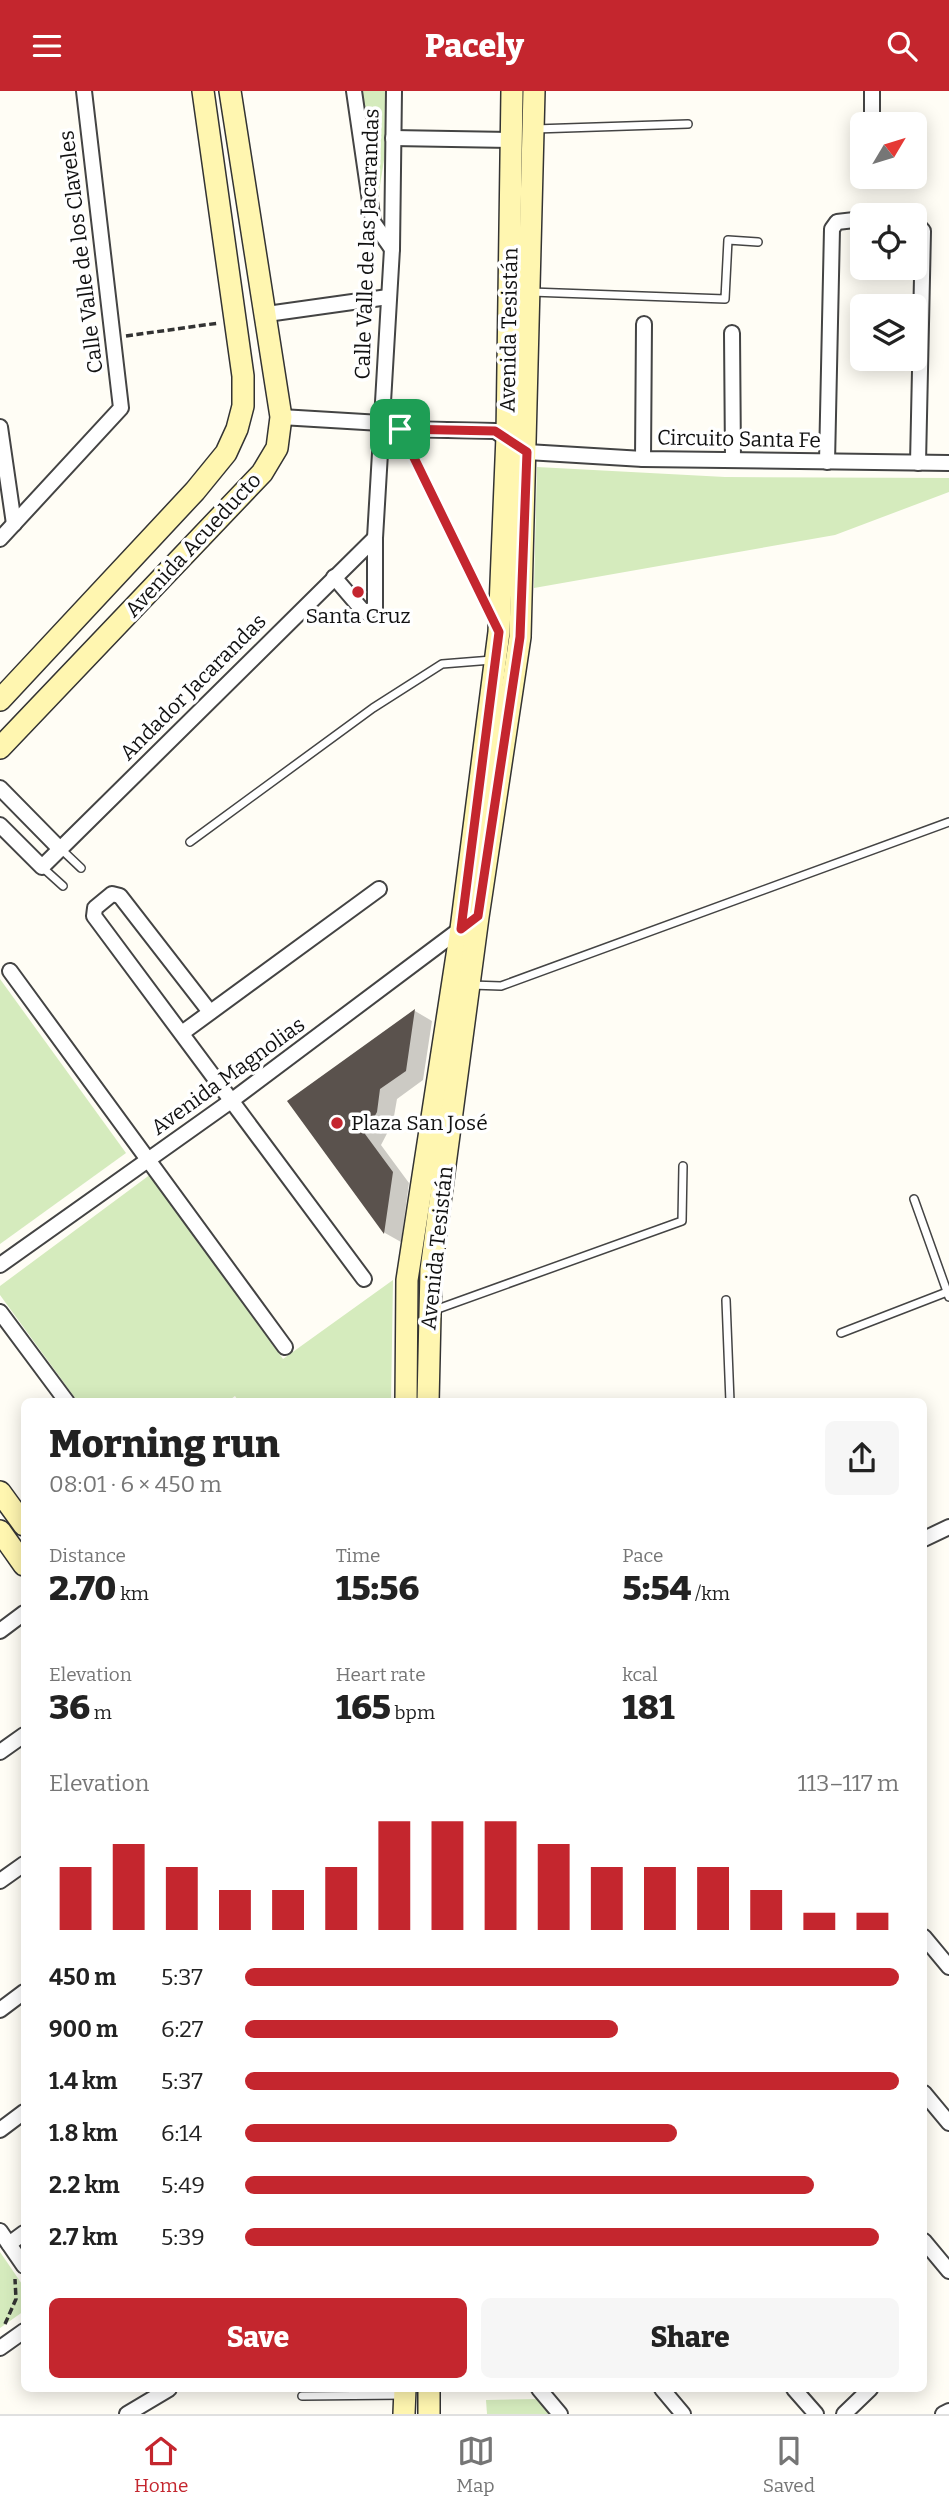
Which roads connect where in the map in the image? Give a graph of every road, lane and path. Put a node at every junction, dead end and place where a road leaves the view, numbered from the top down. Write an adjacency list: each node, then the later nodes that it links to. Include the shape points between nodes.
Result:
1 (84, 91): 24 (street, Calle Valle de los Claveles)
2 (203, 91): 21 (street, Avenida Acueducto)
3 (230, 91): 20 (street, Avenida Acueducto)
4 (354, 91): 16 (street, via 373,222)
5 (394, 91): 12 (street, Calle Valle de las Jacarandas)
6 (512, 91): 13 (street, Avenida Tesistán)
7 (534, 91): 11 (street, Avenida Tesistán)
8 (872, 91): 9 (street)
9 (872, 112)
10 (688, 124): 11 (lane)
11 (533, 129): 18 (street, Avenida Tesistán)
12 (393, 138): 13 (street); 16 (street, Calle Valle de las Jacarandas)
13 (511, 140): 29 (street, Avenida Tesistán)
14 (850, 220): 33 (street, via 837,222 832,229)
15 (758, 242): 18 (lane, via 728,240 725,299)
16 (392, 249): 19 (street, Calle Valle de las Jacarandas)
17 (922, 280): 34 (street)
18 (530, 292): 30 (street, Avenida Tesistán)
19 (388, 297): 20 (street); 26 (street, Calle Valle de las Jacarandas)
20 (267, 314): 25 (street, Avenida Acueducto)
21 (235, 321): 24 (path); 43 (street, Avenida Acueducto, via 243,406 226,453)
22 (644, 324): 31 (street)
23 (732, 333): 32 (street)
24 (112, 338): 36 (street, Calle Valle de los Claveles, via 121,408)
25 (281, 417): 26 (street); 44 (street, Avenida Acueducto, via 276,448 262,473)
26 (381, 423): 28 (street); 37 (street, Calle Valle de las Jacarandas)
27 (0, 427): 36 (street)
28 (400, 429): 29 (street, via 495,431); 40 (path)
29 (507, 436): 30 (street); 40 (street, Avenida Tesistán)
30 (527, 452): 31 (street, Circuito Santa Fe); 42 (street, Avenida Tesistán)
31 (643, 459): 32 (street, Circuito Santa Fe)
32 (733, 460): 33 (street, Circuito Santa Fe)
33 (827, 462): 34 (street, Circuito Santa Fe)
34 (918, 463): 35 (street, Circuito Santa Fe)
35 (949, 463)
36 (14, 524): 38 (street)
37 (375, 538): 39 (street, Andador Jacarandas); 39 (street, Calle Valle de las Jacarandas, via 375,609 364,612)
38 (0, 539)
39 (334, 577): 49 (street, Andador Jacarandas)
40 (499, 632): 41 (street, Avenida Tesistán)
41 (496, 660): 42 (lane); 48 (lane, via 442,664 373,708); 55 (street, Avenida Tesistán)
42 (517, 662): 54 (street, Avenida Tesistán)
43 (0, 700)
44 (0, 748)
45 (0, 788): 49 (street)
46 (949, 822): 57 (lane, via 501,986)
47 (0, 825): 50 (street)
48 (190, 842)
49 (60, 849): 50 (street, Andador Jacarandas); 51 (lane)
50 (42, 867): 52 (lane)
51 (81, 868)
52 (63, 886)
53 (379, 889): 58 (street)
54 (478, 916): 55 (street, Avenida Magnolias); 57 (street, Avenida Tesistán)
55 (461, 929): 60 (street, Avenida Magnolias); 73 (street, Avenida Tesistán, via 407,1280)
56 (10, 971): 61 (street)
57 (471, 985): 69 (street, Avenida Tesistán)
58 (210, 1012): 59 (street); 59 (street, via 120,896 112,894 102,901 94,916)
59 (181, 1033): 60 (street)
60 (231, 1101): 61 (street, Avenida Magnolias); 65 (street)
61 (148, 1161): 64 (street, Avenida Magnolias); 71 (street)
62 (683, 1166): 69 (lane, via 682,1221)
63 (914, 1199): 66 (lane)
64 (0, 1265)
65 (364, 1279)
66 (948, 1295): 70 (lane)
67 (726, 1300): 75 (lane)
68 (0, 1312): 72 (street)
69 (428, 1312): 74 (street, Avenida Tesistán)
70 (841, 1333)
71 (285, 1347)
72 (64, 1398)
73 (406, 1398)
74 (428, 1398)
75 (730, 1398)
76 (0, 1492): 77 (street)
77 (21, 1521)
78 (949, 1527): 80 (street)
79 (0, 1531): 81 (street)
80 (927, 1538)
81 (21, 1561)
82 (21, 1615): 83 (street)
83 (0, 1631)
84 (21, 1737): 85 (street)
85 (0, 1752)
86 (21, 1866): 87 (street)
87 (0, 1881)
88 (927, 1939): 89 (street)
89 (944, 1950): 90 (street)
90 (949, 1967)
91 (21, 1994): 92 (street)
92 (0, 2010)
93 (927, 2097): 95 (street)
94 (21, 2114): 96 (street)
95 (949, 2123)
96 (0, 2130)
97 (0, 2231): 99 (street)
98 (21, 2235): 99 (street)
99 (9, 2244): 101 (street)
100 (927, 2245): 102 (street)
101 (21, 2262)
102 (949, 2271)
103 (15, 2278): 104 (path, via 16,2299)
104 (0, 2329)
105 (21, 2333): 106 (street)
106 (0, 2347)
107 (164, 2392): 116 (street)
108 (429, 2392): 117 (street)
109 (541, 2392): 118 (street)
110 (665, 2392): 119 (street)
111 (797, 2392): 120 (street)
112 (867, 2392): 121 (street)
113 (302, 2396): 114 (lane)
114 (404, 2399)
115 (949, 2411): 122 (street)
116 (127, 2414)
117 (429, 2414)
118 (560, 2414)
119 (683, 2414)
120 (816, 2414)
121 (844, 2414)
122 (943, 2414)

